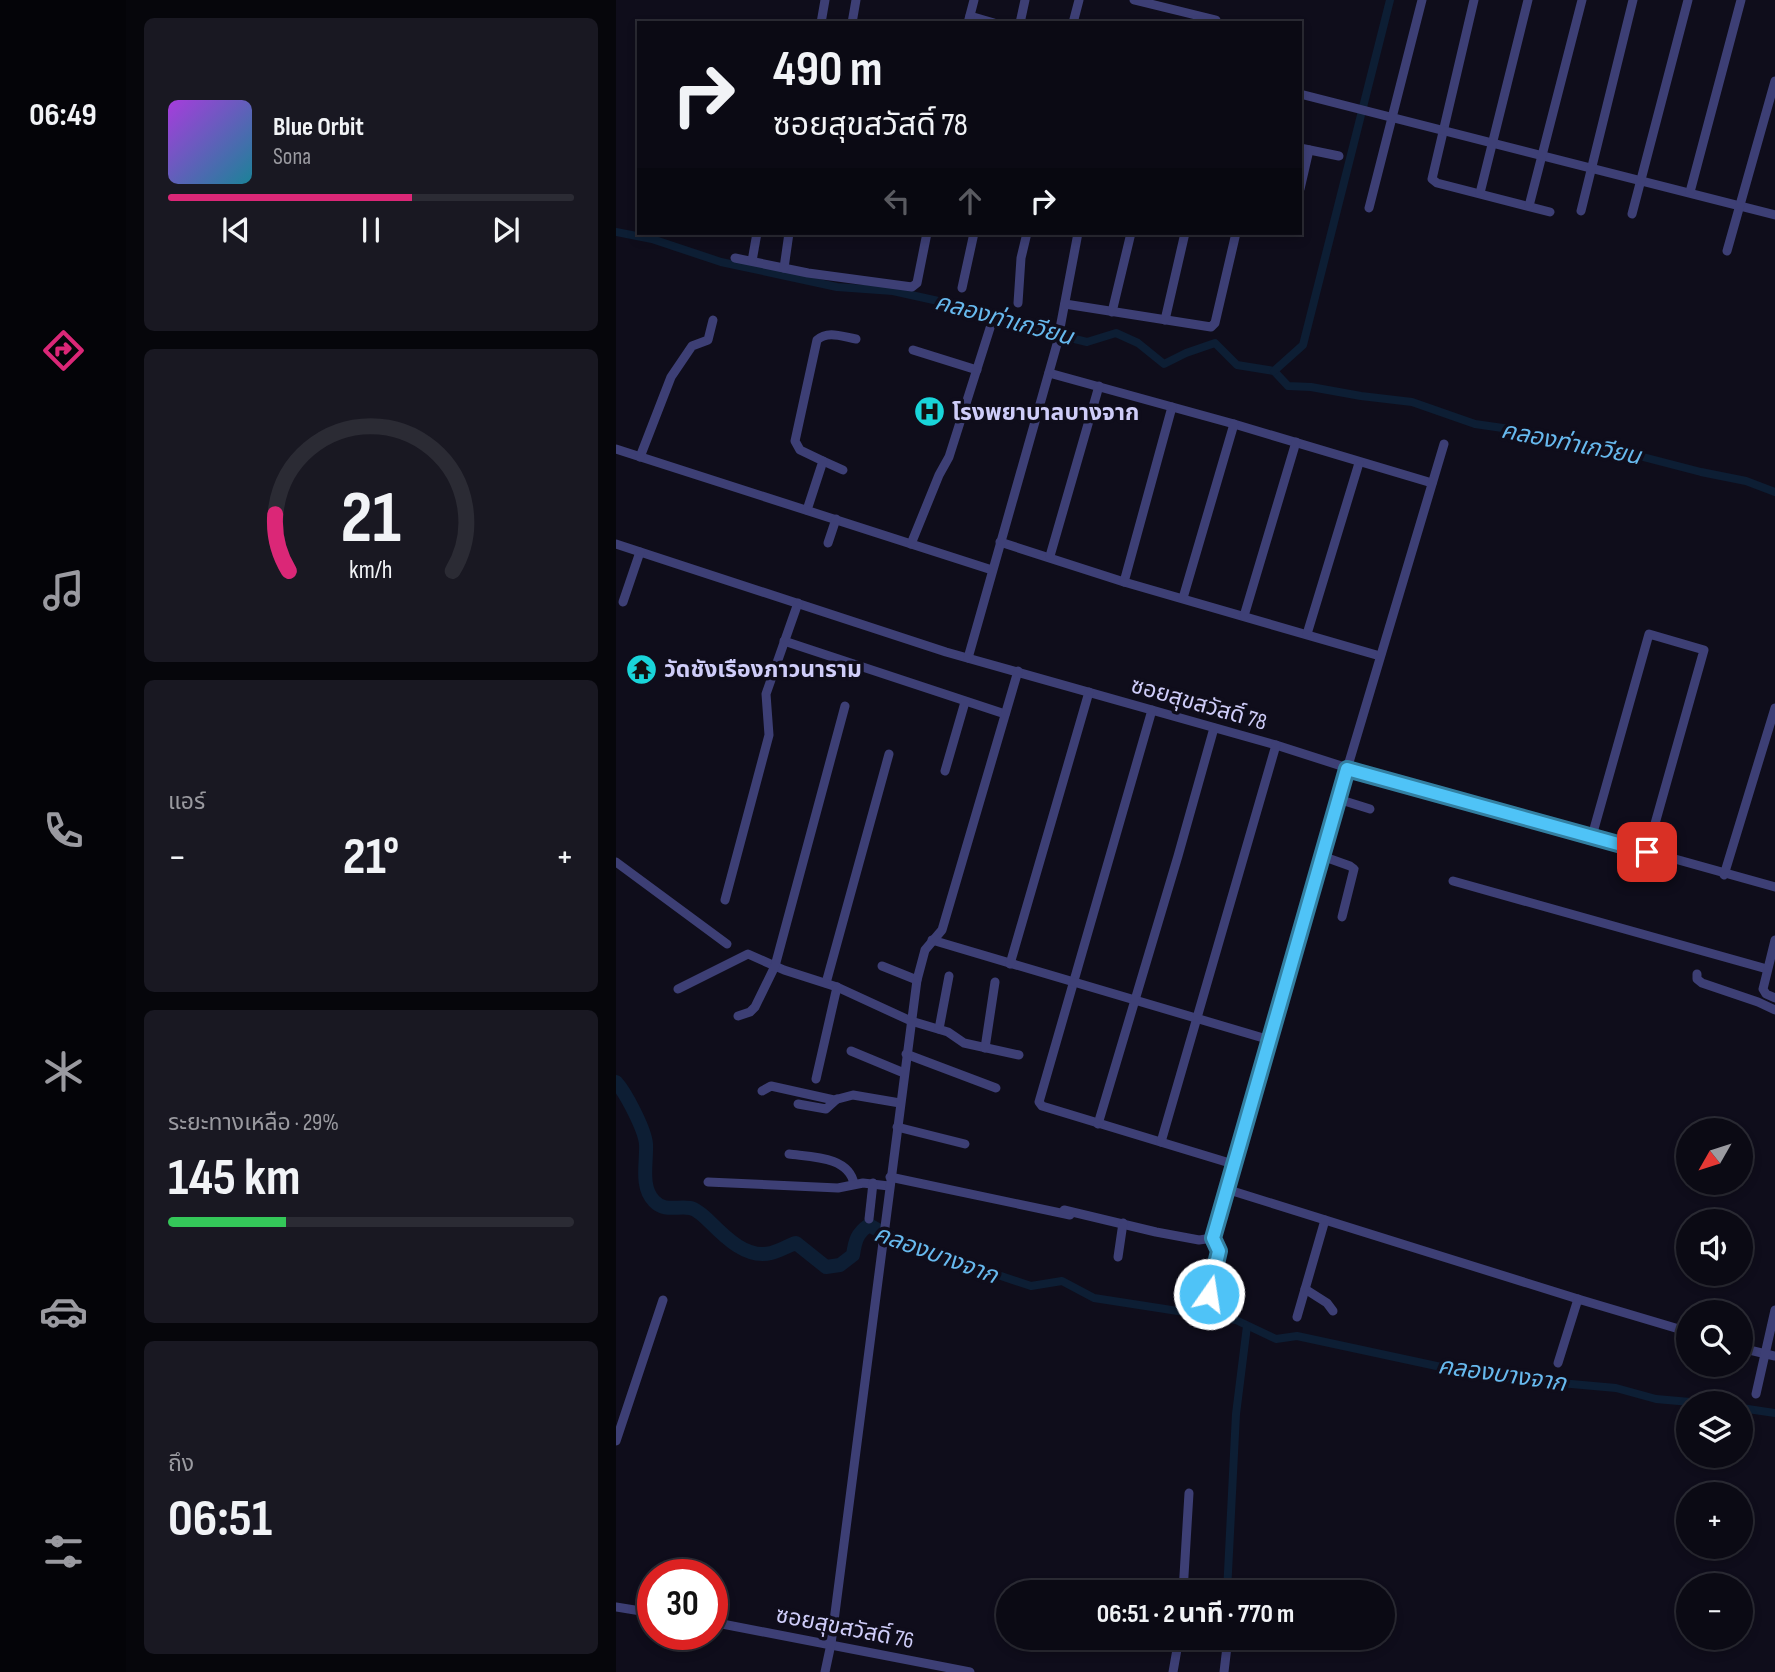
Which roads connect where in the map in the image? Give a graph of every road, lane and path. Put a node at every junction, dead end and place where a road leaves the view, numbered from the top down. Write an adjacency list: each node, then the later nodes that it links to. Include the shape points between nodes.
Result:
1 (825, 0): 16 (street)
2 (856, 0): 17 (street)
3 (975, 0): 14 (street)
4 (1025, 0): 18 (street)
5 (1079, 0): 19 (street)
6 (1134, 0): 15 (street)
7 (1422, 0): 22 (street)
8 (1474, 0): 23 (street)
9 (1528, 0): 24 (street)
10 (1581, 0): 26 (street)
11 (1633, 0): 28 (street)
12 (1688, 0): 30 (street)
13 (1741, 0): 31 (street)
14 (969, 20)
15 (1216, 20)
16 (821, 21)
17 (852, 21)
18 (1020, 21)
19 (1074, 21)
20 (1775, 81): 34 (street)
21 (1302, 94): 22 (street)
22 (1392, 117): 23 (street); 35 (street)
23 (1442, 129): 24 (street); 32 (street, via 1432,179)
24 (1492, 142): 26 (street); 32 (street)
25 (1305, 149): 27 (street); 29 (street)
26 (1542, 154): 28 (street); 33 (street)
27 (1339, 156)
28 (1592, 167): 30 (street); 36 (street)
29 (1302, 173)
30 (1641, 180): 31 (street); 38 (street)
31 (1690, 192): 34 (street)
32 (1480, 193): 33 (street)
33 (1529, 206): 37 (street)
34 (1740, 206): 39 (street); 49 (street)
35 (1369, 208)
36 (1581, 211)
37 (1550, 212)
38 (1632, 214)
39 (1775, 215)
40 (757, 235): 51 (street)
41 (789, 235): 52 (street)
42 (927, 235): 52 (street, via 915,286)
43 (974, 235): 53 (street)
44 (1027, 235): 54 (street)
45 (1078, 235): 55 (street)
46 (1131, 235): 56 (street)
47 (1185, 235): 58 (street)
48 (1236, 235): 58 (street, via 1213,325)
49 (1727, 251)
50 (735, 258): 51 (street)
51 (752, 261): 52 (street)
52 (784, 268)
53 (962, 288)
54 (1018, 303)
55 (1065, 304): 56 (street); 63 (street)
56 (1112, 312): 58 (street)
57 (713, 320): 70 (street, via 708,340 692,346 671,377)
58 (1165, 320)
59 (990, 328): 62 (street)
60 (856, 339): 71 (street, via 829,334 817,340 795,441 800,450)
61 (913, 350): 62 (street)
62 (977, 370): 80 (street, via 949,457)
63 (1049, 373): 64 (street); 77 (street)
64 (1099, 386): 65 (street); 82 (street)
65 (1172, 407): 66 (street); 84 (street)
66 (1234, 424): 67 (street); 85 (street)
67 (1296, 442): 72 (street); 88 (street)
68 (1444, 444): 74 (street)
69 (616, 449): 70 (street)
70 (640, 457): 75 (street)
71 (823, 461): 73 (street); 75 (street)
72 (1359, 463): 74 (street); 89 (street)
73 (843, 470)
74 (1432, 483): 91 (street)
75 (807, 510): 76 (street)
76 (836, 519): 79 (street); 80 (street)
77 (1000, 542): 82 (street); 83 (street)
78 (616, 544): 81 (street, ซอยสุขสวัสดิ์ 78)
79 (828, 544)
80 (911, 544): 83 (street)
81 (640, 552): 86 (street); 87 (street, ซอยสุขสวัสดิ์ 78)
82 (1050, 556): 84 (street)
83 (992, 570): 92 (street)
84 (1124, 582): 85 (street)
85 (1183, 598): 88 (street)
86 (623, 602)
87 (798, 603): 90 (street); 92 (street, ซอยสุขสวัสดิ์ 78)
88 (1244, 616): 89 (street)
89 (1307, 634): 91 (street)
90 (784, 641): 95 (street); 114 (street, via 766,694 769,735)
91 (1380, 656): 103 (street)
92 (968, 658): 93 (street, ซอยสุขสวัสดิ์ 78)
93 (1018, 671): 94 (street, ซอยสุขสวัสดิ์ 78); 99 (street)
94 (1089, 692): 98 (street, ซอยสุขสวัสดิ์ 78); 119 (street)
95 (965, 702): 99 (street); 104 (street)
96 (845, 706): 120 (street)
97 (1775, 708): 111 (street)
98 (1152, 710): 100 (street, ซอยสุขสวัสดิ์ 78); 126 (street)
99 (1005, 714): 116 (street, via 942,930)
100 (1214, 727): 101 (street, ซอยสุขสวัสดิ์ 78); 133 (street)
101 (1276, 746): 103 (street, ซอยสุขสวัสดิ์ 78); 137 (street)
102 (889, 754): 128 (street)
103 (1347, 769): 105 (street); 107 (street, ซอยสุขสวัสดิ์ 78)
104 (944, 771)
105 (1338, 799): 106 (street); 109 (street)
106 (1370, 809)
107 (1592, 836): 108 (street, ซอยสุขสวัสดิ์ 78); 108 (street, via 1649,634 1704,650)
108 (1647, 852): 111 (street, ซอยสุขสวัสดิ์ 78)
109 (1322, 856): 115 (street, via 1354,869); 140 (street)
110 (616, 862): 118 (street)
111 (1724, 875): 113 (street, ซอยสุขสวัสดิ์ 78)
112 (1453, 881): 122 (street)
113 (1775, 887)
114 (725, 900)
115 (1342, 917)
116 (932, 940): 119 (street); 125 (street)
117 (1775, 940): 122 (street)
118 (727, 944)
119 (1010, 964): 126 (street)
120 (775, 966): 128 (street); 130 (street, via 748,954); 136 (street, via 755,1007)
121 (882, 966): 125 (street)
122 (1767, 969): 131 (street)
123 (1697, 974): 134 (street, via 1702,983)
124 (949, 976): 139 (street)
125 (917, 980): 138 (street)
126 (1073, 981): 133 (street); 152 (street, via 1038,1102)
127 (995, 982): 141 (street)
128 (826, 983): 129 (street)
129 (837, 987): 138 (street); 146 (street)
130 (678, 989)
131 (1764, 992): 132 (street); 134 (street)
132 (1775, 998)
133 (1134, 999): 137 (street); 152 (street)
134 (1758, 1002): 135 (street)
135 (1775, 1010)
136 (738, 1016)
137 (1196, 1018): 140 (street); 154 (street)
138 (911, 1021): 139 (street); 143 (street)
139 (939, 1029): 141 (street)
140 (1270, 1040): 157 (street)
141 (985, 1048): 144 (street)
142 (851, 1051): 145 (street)
143 (906, 1054): 145 (street); 147 (street)
144 (1019, 1055)
145 (904, 1073): 150 (street)
146 (816, 1079)
147 (996, 1088)
148 (762, 1091): 149 (street, via 771,1086)
149 (837, 1099): 150 (street, via 853,1095); 151 (street, via 826,1109)
150 (900, 1103): 153 (street)
151 (798, 1104)
152 (1098, 1124): 154 (street)
153 (897, 1127): 155 (street); 158 (street)
154 (1161, 1142): 157 (street)
155 (965, 1144)
156 (789, 1154): 161 (street, via 834,1161 850,1172)
157 (1233, 1164): 162 (street)
158 (890, 1181): 160 (street); 166 (street); 189 (street)
159 (708, 1182): 161 (street, via 838,1188)
160 (873, 1183): 161 (street); 164 (street)
161 (854, 1184)
162 (1226, 1189): 165 (street); 168 (street)
163 (1063, 1210): 167 (street)
164 (869, 1219)
165 (1325, 1220): 170 (street); 172 (street)
166 (1104, 1222)
167 (1124, 1223): 168 (street, via 1199,1240); 169 (street)
168 (1213, 1238): 171 (street, via 1219,1251)
169 (1118, 1257)
170 (1305, 1289): 175 (street); 176 (street)
171 (1209, 1294)
172 (1578, 1299): 177 (street); 181 (street)
173 (663, 1300): 183 (street)
174 (1775, 1310): 179 (street)
175 (1334, 1311)
176 (1297, 1317)
177 (1676, 1328)
178 (1753, 1350): 179 (street)
179 (1765, 1353): 180 (street); 182 (street)
180 (1775, 1356)
181 (1558, 1363)
182 (1756, 1394)
183 (616, 1441)
184 (1189, 1493): 185 (street)
185 (1184, 1580)
186 (616, 1607): 187 (street)
187 (637, 1610)
188 (728, 1625): 189 (street, ซอยสุขสวัสดิ์ 76)
189 (831, 1644): 192 (street); 193 (street, ซอยสุขสวัสดิ์ 76)
190 (1177, 1650): 194 (street)
191 (1227, 1650): 195 (street)
192 (825, 1672)
193 (970, 1672)
194 (1173, 1672)
195 (1224, 1672)

